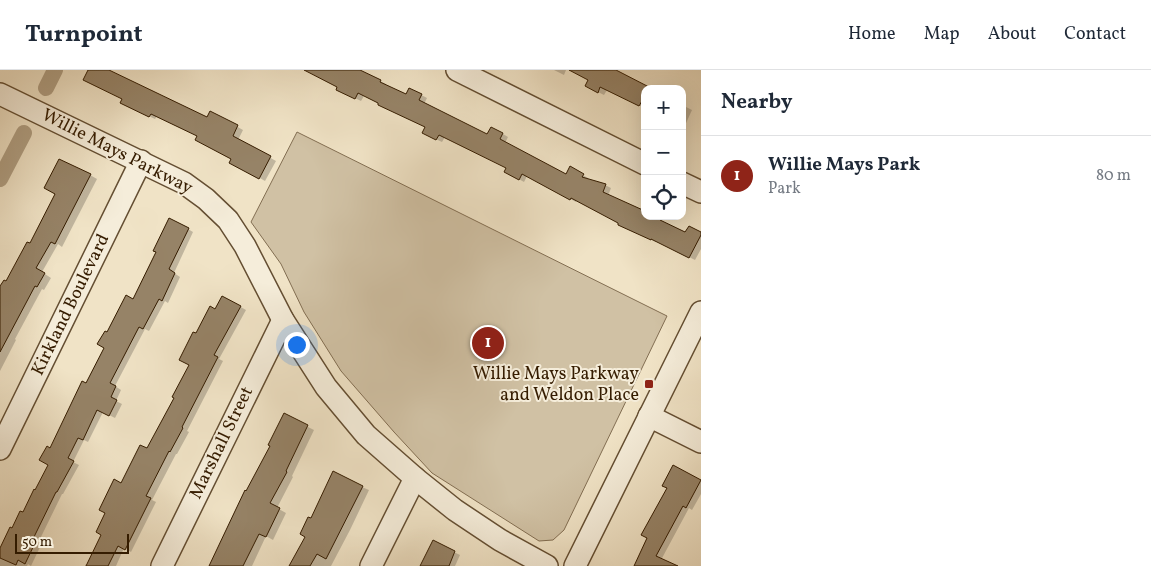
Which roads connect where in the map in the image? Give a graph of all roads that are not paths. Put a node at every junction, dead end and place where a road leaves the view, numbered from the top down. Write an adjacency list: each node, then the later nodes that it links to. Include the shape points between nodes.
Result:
1 (457, 70): 4 (street)
2 (0, 94): 3 (street, Willie Mays Parkway)
3 (141, 162): 8 (street, Willie Mays Parkway, via 184,183 228,220); 11 (street, Kirkland Boulevard)
4 (641, 162)
5 (686, 185): 6 (street)
6 (701, 192)
7 (701, 312): 9 (street)
8 (283, 320): 12 (street, Willie Mays Parkway, via 326,387 366,435); 13 (street, Marshall Street)
9 (649, 416): 10 (street); 16 (street)
10 (701, 442)
11 (0, 449)
12 (415, 478): 14 (street); 15 (street, Willie Mays Parkway, via 454,510)
13 (162, 566)
14 (371, 566)
15 (547, 566)
16 (575, 566)

